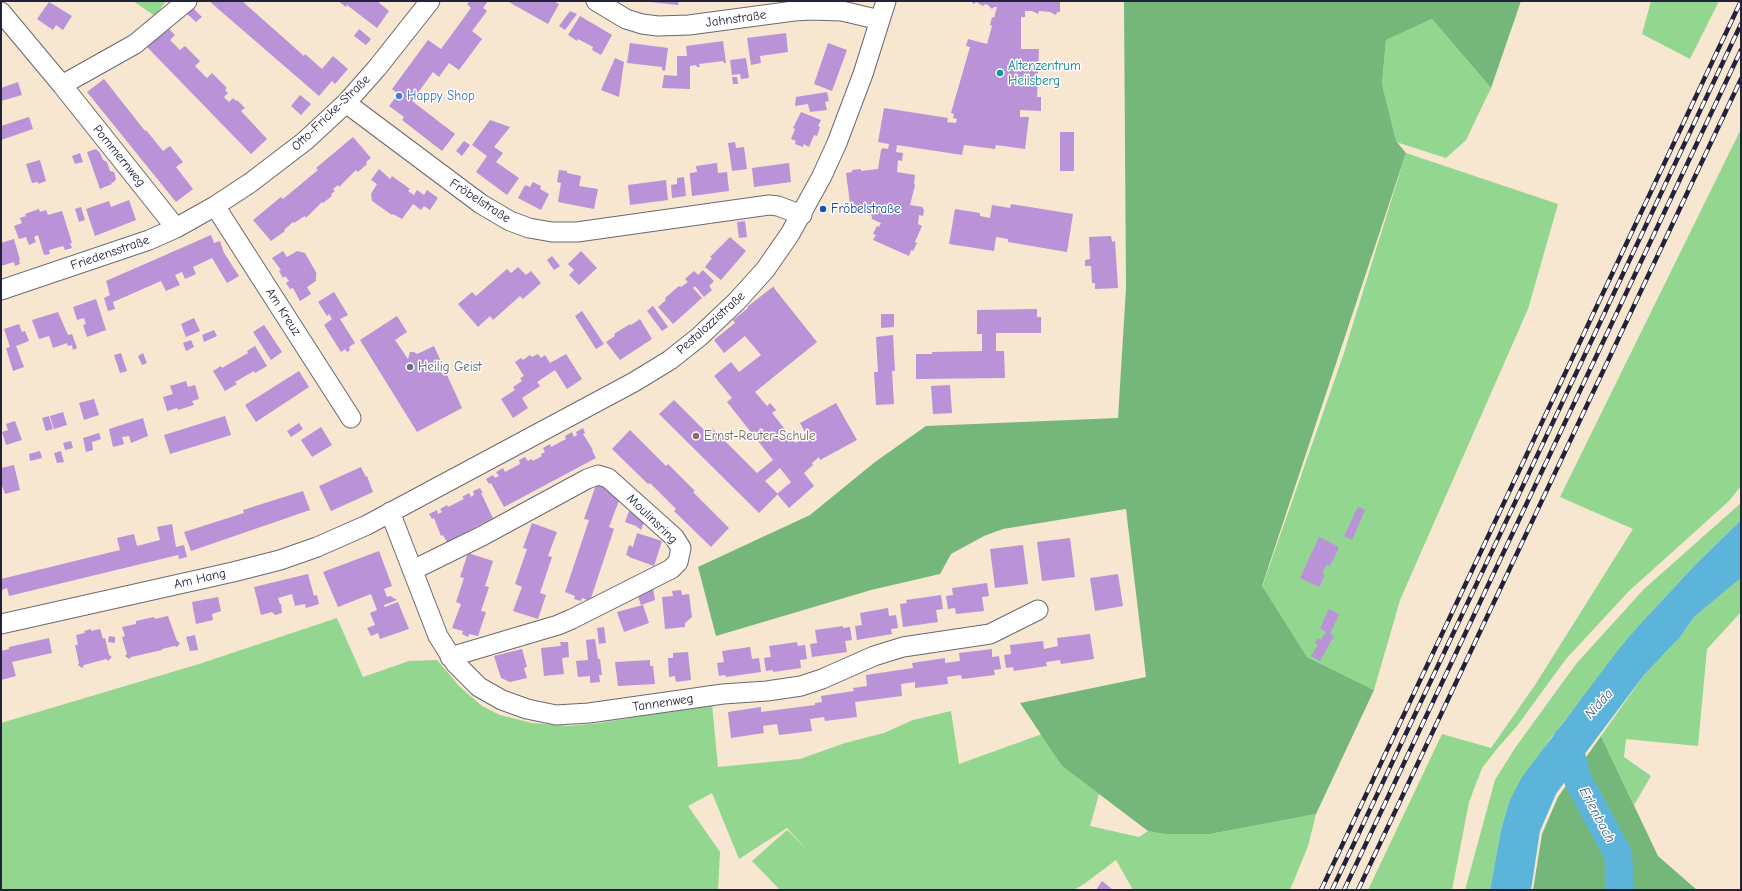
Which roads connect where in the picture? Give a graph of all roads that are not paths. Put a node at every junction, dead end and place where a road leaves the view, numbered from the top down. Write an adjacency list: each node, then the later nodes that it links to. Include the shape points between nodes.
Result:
1 (187, 1): 7 (street, via 135,44)
2 (430, 1): 8 (street, Otto-Fricke-Straße)
3 (596, 1): 6 (street, Jahnstraße, via 626,19 658,26 689,25 811,10 842,11)
4 (886, 1): 6 (street, Pestalozzistraße)
5 (1, 12): 7 (street, Pommernweg)
6 (880, 20): 10 (street, Pestalozzistraße, via 837,143)
7 (62, 85): 11 (street, Pommernweg)
8 (346, 103): 9 (street, Otto-Fricke-Straße, via 291,153); 10 (street, Fröbelstraße, via 481,204 510,221 529,228 559,233 578,232 769,205)
9 (215, 206): 11 (street, Friedensstraße); 13 (street, Am Kreuz)
10 (802, 215): 14 (street, Pestalozzistraße, via 777,254 751,286 713,324 670,360 634,382)
11 (176, 228): 12 (street, Friedensstraße, via 124,250)
12 (1, 290)
13 (351, 418)
14 (390, 512): 15 (street, Tannenweg); 17 (street, Am Hang, via 341,538 280,560)
15 (413, 570): 18 (street, Tannenweg, via 438,636); 18 (street, Moulinsring, via 598,475 608,478 674,537 681,548 678,562 671,569 572,619)
16 (1038, 610): 18 (street, Tannenweg, via 990,634 903,647 801,686 569,715 539,712 502,700 479,687)
17 (1, 624)
18 (450, 657)

